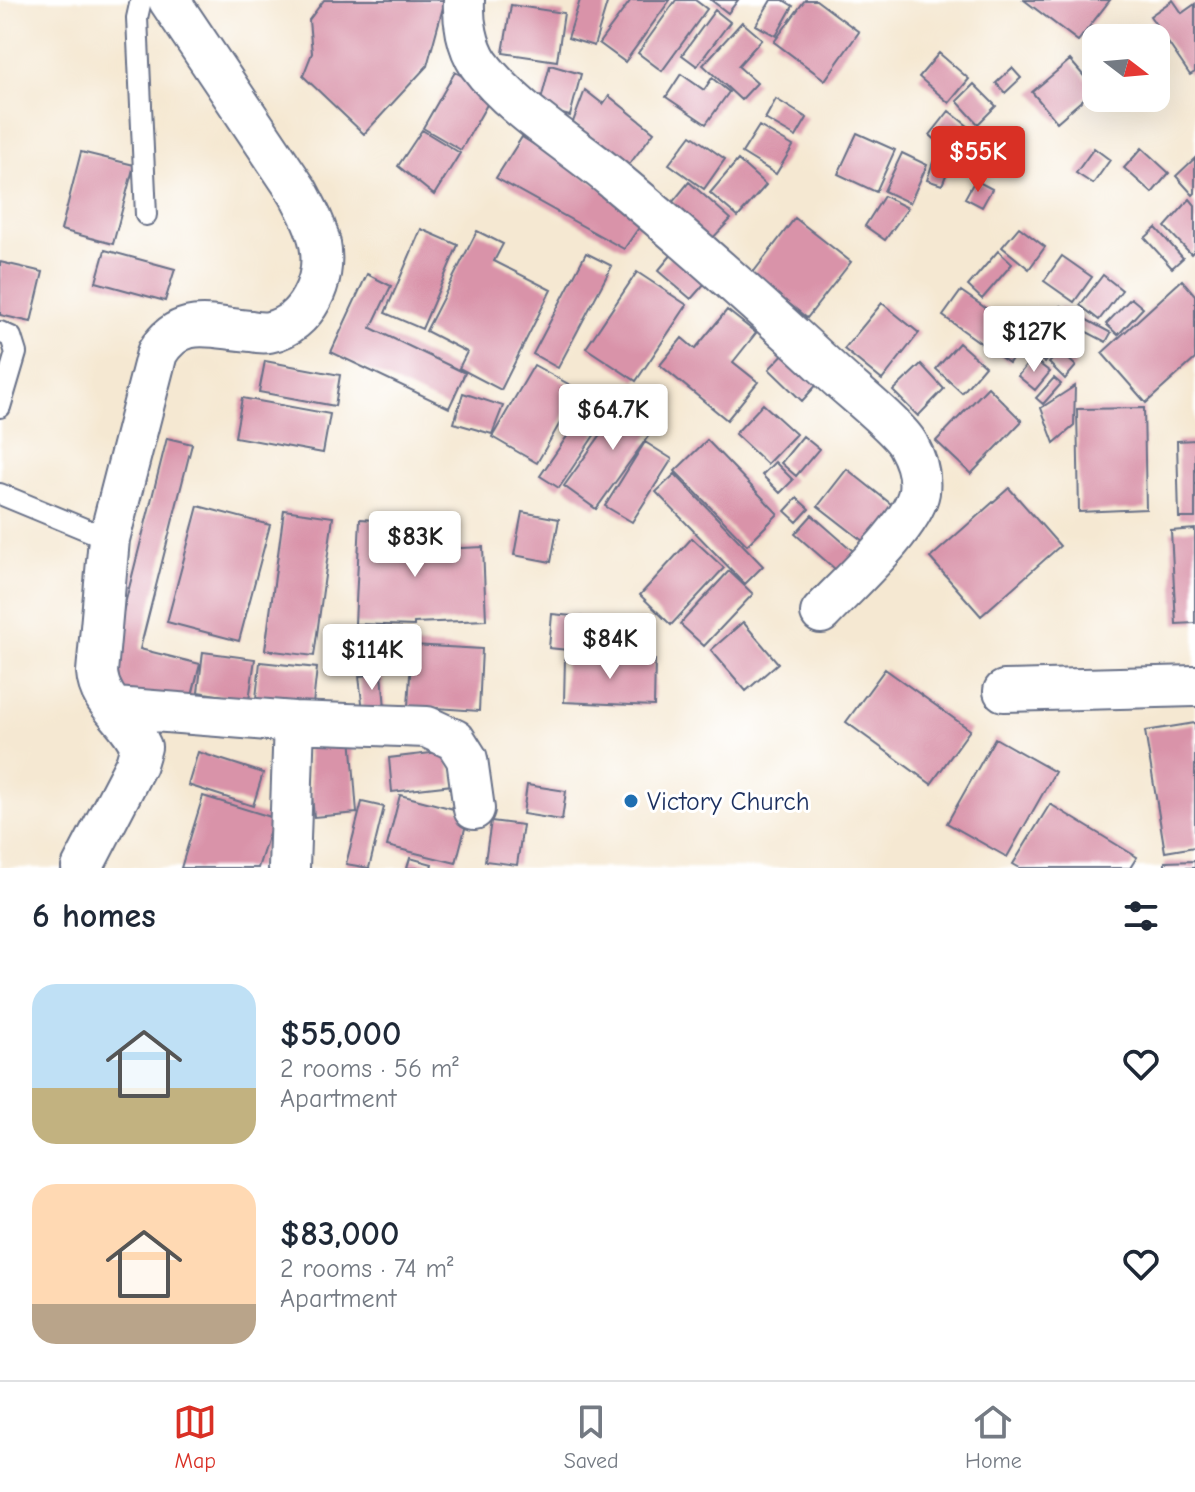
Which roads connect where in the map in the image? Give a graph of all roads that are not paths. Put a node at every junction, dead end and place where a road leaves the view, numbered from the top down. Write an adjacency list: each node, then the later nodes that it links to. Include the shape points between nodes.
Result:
1 (141, 0): 4 (lane, via 137,18)
2 (169, 0): 8 (street, via 298,192 315,226 320,268 309,305 286,325 268,333 191,326 166,338 157,353)
3 (464, 0): 9 (street, via 471,45 490,77 767,312 907,442 919,474 909,517)
4 (146, 215)
5 (0, 332): 6 (lane, via 11,337 16,353)
6 (0, 407)
7 (0, 494): 8 (lane)
8 (109, 539): 12 (street, via 97,672 98,688)
9 (821, 613)
10 (1195, 686): 11 (street)
11 (1004, 691)
12 (115, 708): 13 (street); 15 (street, via 141,747)
13 (294, 722): 14 (street, via 427,727 455,740 467,759); 16 (street)
14 (474, 809)
15 (82, 868)
16 (289, 868)

